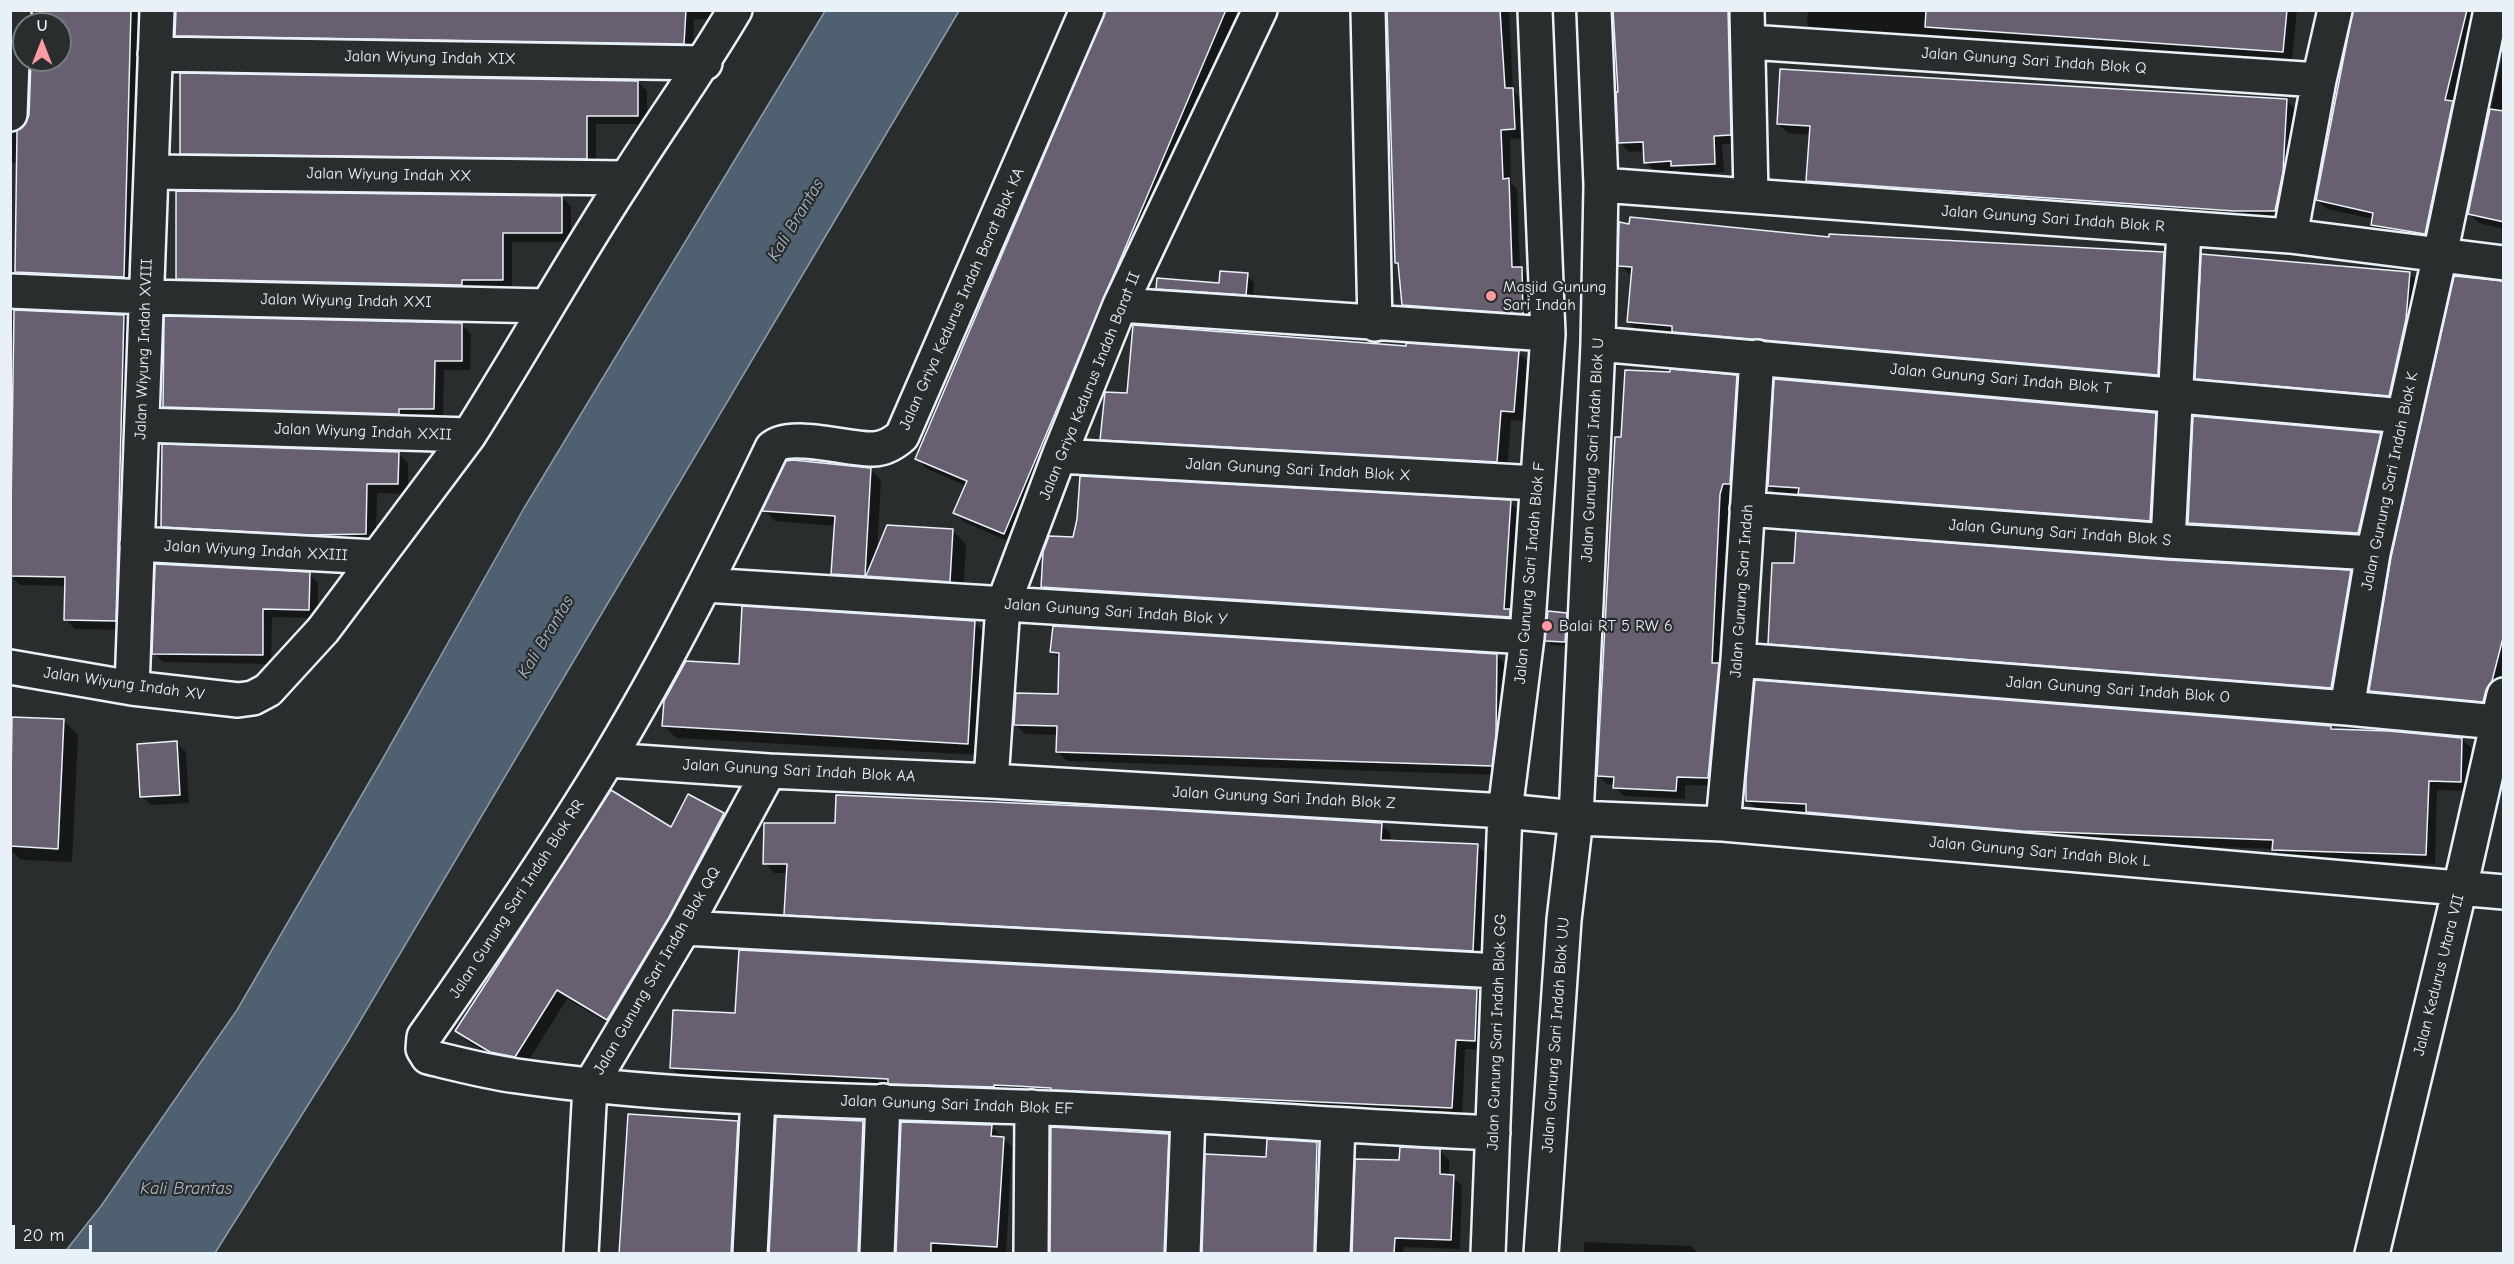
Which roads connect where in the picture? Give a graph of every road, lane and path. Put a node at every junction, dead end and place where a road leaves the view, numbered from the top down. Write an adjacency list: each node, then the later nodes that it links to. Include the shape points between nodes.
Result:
1 (157, 10): 11 (street, Jalan Wiyung Indah XVIII)
2 (735, 10): 13 (street, Jalan Wiyung Indah XXII)
3 (1087, 10): 43 (street, Jalan Griya Kedurus Indah Barat Blok KA, via 902,436 873,449 796,442 775,446)
4 (1260, 10): 26 (street, Jalan Griya Kedurus Indah Barat II)
5 (1368, 10): 28 (street)
6 (1535, 10): 29 (street, Jalan Gunung Sari Indah Blok F)
7 (1594, 10): 18 (street, Jalan Gunung Sari Indah Blok U)
8 (2335, 10): 14 (street)
9 (2491, 10): 22 (street, Jalan Gunung Sari Indah Blok K)
10 (1748, 26): 14 (street, Jalan Gunung Sari Indah Blok Q); 19 (street)
11 (155, 54): 13 (street, Jalan Wiyung Indah XIX); 16 (street, Jalan Wiyung Indah XVIII)
12 (12, 57): 15 (street)
13 (705, 63): 17 (street, Jalan Wiyung Indah XXII)
14 (2319, 80): 21 (street)
15 (10, 114)
16 (151, 172): 17 (street, Jalan Wiyung Indah XX); 25 (street, Jalan Wiyung Indah XVIII)
17 (626, 178): 27 (street, Jalan Wiyung Indah XXII)
18 (1601, 185): 19 (street, Jalan Gunung Sari Indah Blok R); 30 (street, Jalan Gunung Sari Indah Blok U)
19 (1751, 195): 20 (street, Jalan Gunung Sari Indah Blok R)
20 (2184, 229): 21 (street, Jalan Gunung Sari Indah Blok R); 32 (street)
21 (2290, 236): 22 (street, Jalan Gunung Sari Indah Blok R)
22 (2440, 255): 23 (street, Jalan Gunung Sari Indah Blok R); 33 (street, Jalan Gunung Sari Indah Blok K)
23 (2504, 263)
24 (10, 291): 25 (street, Jalan Wiyung Indah XXI)
25 (147, 297): 27 (street, Jalan Wiyung Indah XXI); 34 (street, Jalan Wiyung Indah XVIII)
26 (1120, 305): 28 (street); 36 (street, Jalan Griya Kedurus Indah Barat II)
27 (546, 306): 35 (street, Jalan Wiyung Indah XXII)
28 (1375, 324): 29 (street)
29 (1548, 334): 37 (street, Jalan Gunung Sari Indah Blok F)
30 (1598, 344): 31 (street, Jalan Gunung Sari Indah Blok T); 55 (street, Jalan Gunung Sari Indah Blok U)
31 (1757, 357): 32 (street, Jalan Gunung Sari Indah Blok T); 38 (street, Jalan Gunung Sari Indah)
32 (2177, 394): 33 (street, Jalan Gunung Sari Indah Blok T); 39 (street)
33 (2404, 416): 41 (street, Jalan Gunung Sari Indah Blok K)
34 (142, 425): 35 (street, Jalan Wiyung Indah XXII); 40 (street, Jalan Wiyung Indah XVIII)
35 (469, 435): 42 (street)
36 (1059, 456): 37 (street, Jalan Gunung Sari Indah Blok X); 44 (street, Jalan Griya Kedurus Indah Barat II)
37 (1537, 483): 45 (street, Jalan Gunung Sari Indah Blok F)
38 (1747, 509): 39 (street, Jalan Gunung Sari Indah Blok S); 46 (street, Jalan Gunung Sari Indah)
39 (2168, 542): 41 (street, Jalan Gunung Sari Indah Blok S)
40 (137, 544): 42 (street, Jalan Wiyung Indah XXIII); 48 (street, Jalan Wiyung Indah XVIII)
41 (2373, 553): 49 (street, Jalan Gunung Sari Indah Blok K)
42 (375, 557): 48 (street, Jalan Wiyung Indah XV, via 323,630 268,690 238,700)
43 (705, 585): 44 (street, Jalan Gunung Sari Indah Blok Y); 51 (street, Jalan Griya Kedurus Indah Barat Blok KA)
44 (1003, 605): 45 (street, Jalan Gunung Sari Indah Blok Y); 53 (street, Jalan Griya Kedurus Indah Barat II)
45 (1527, 638): 54 (street, Jalan Gunung Sari Indah Blok F)
46 (1738, 660): 49 (street, Jalan Gunung Sari Indah Blok O); 56 (street, Jalan Gunung Sari Indah)
47 (10, 667): 48 (street, Jalan Wiyung Indah XV)
48 (132, 688)
49 (2347, 708): 50 (street, Jalan Gunung Sari Indah Blok O)
50 (2500, 709): 57 (street, Jalan Kedurus Utara VII)
51 (608, 760): 52 (street, Jalan Gunung Sari Indah Blok AA); 61 (street, Jalan Gunung Sari Indah Blok RR)
52 (769, 771): 53 (street, Jalan Gunung Sari Indah Blok AA); 59 (street, Jalan Gunung Sari Indah Blok QQ)
53 (991, 780): 54 (street, Jalan Gunung Sari Indah Blok Z)
54 (1506, 811): 55 (street, Jalan Gunung Sari Indah Blok Z); 60 (street, Jalan Gunung Sari Indah Blok GG)
55 (1576, 818): 56 (street, Jalan Gunung Sari Indah Blok L); 76 (street, Jalan Gunung Sari Indah Blok UU, via 1563,920)
56 (1723, 824): 57 (street, Jalan Gunung Sari Indah Blok L)
57 (2460, 888): 58 (street, Jalan Gunung Sari Indah Blok L); 77 (street, Jalan Kedurus Utara VII)
58 (2504, 892)
59 (684, 928): 60 (street); 62 (street, Jalan Gunung Sari Indah Blok QQ)
60 (1499, 971): 68 (street, Jalan Gunung Sari Indah Blok GG)
61 (425, 1045): 62 (street, Jalan Gunung Sari Indah Blok EF, via 428,1057 513,1076)
62 (590, 1086): 63 (street, Jalan Gunung Sari Indah Blok EF); 69 (street, Jalan Gunung Sari Indah Blok QQ)
63 (758, 1098): 64 (street, Jalan Gunung Sari Indah Blok EF); 70 (street)
64 (883, 1101): 65 (street, Jalan Gunung Sari Indah Blok EF); 71 (street)
65 (1032, 1107): 66 (street, Jalan Gunung Sari Indah Blok EF); 72 (street)
66 (1188, 1116): 67 (street, Jalan Gunung Sari Indah Blok EF); 73 (street)
67 (1338, 1126): 68 (street, Jalan Gunung Sari Indah Blok EF); 74 (street)
68 (1493, 1133): 75 (street, Jalan Gunung Sari Indah Blok GG)
69 (581, 1254)
70 (750, 1254)
71 (877, 1254)
72 (1031, 1254)
73 (1183, 1254)
74 (1333, 1254)
75 (1488, 1254)
76 (1541, 1254)
77 (2372, 1254)

